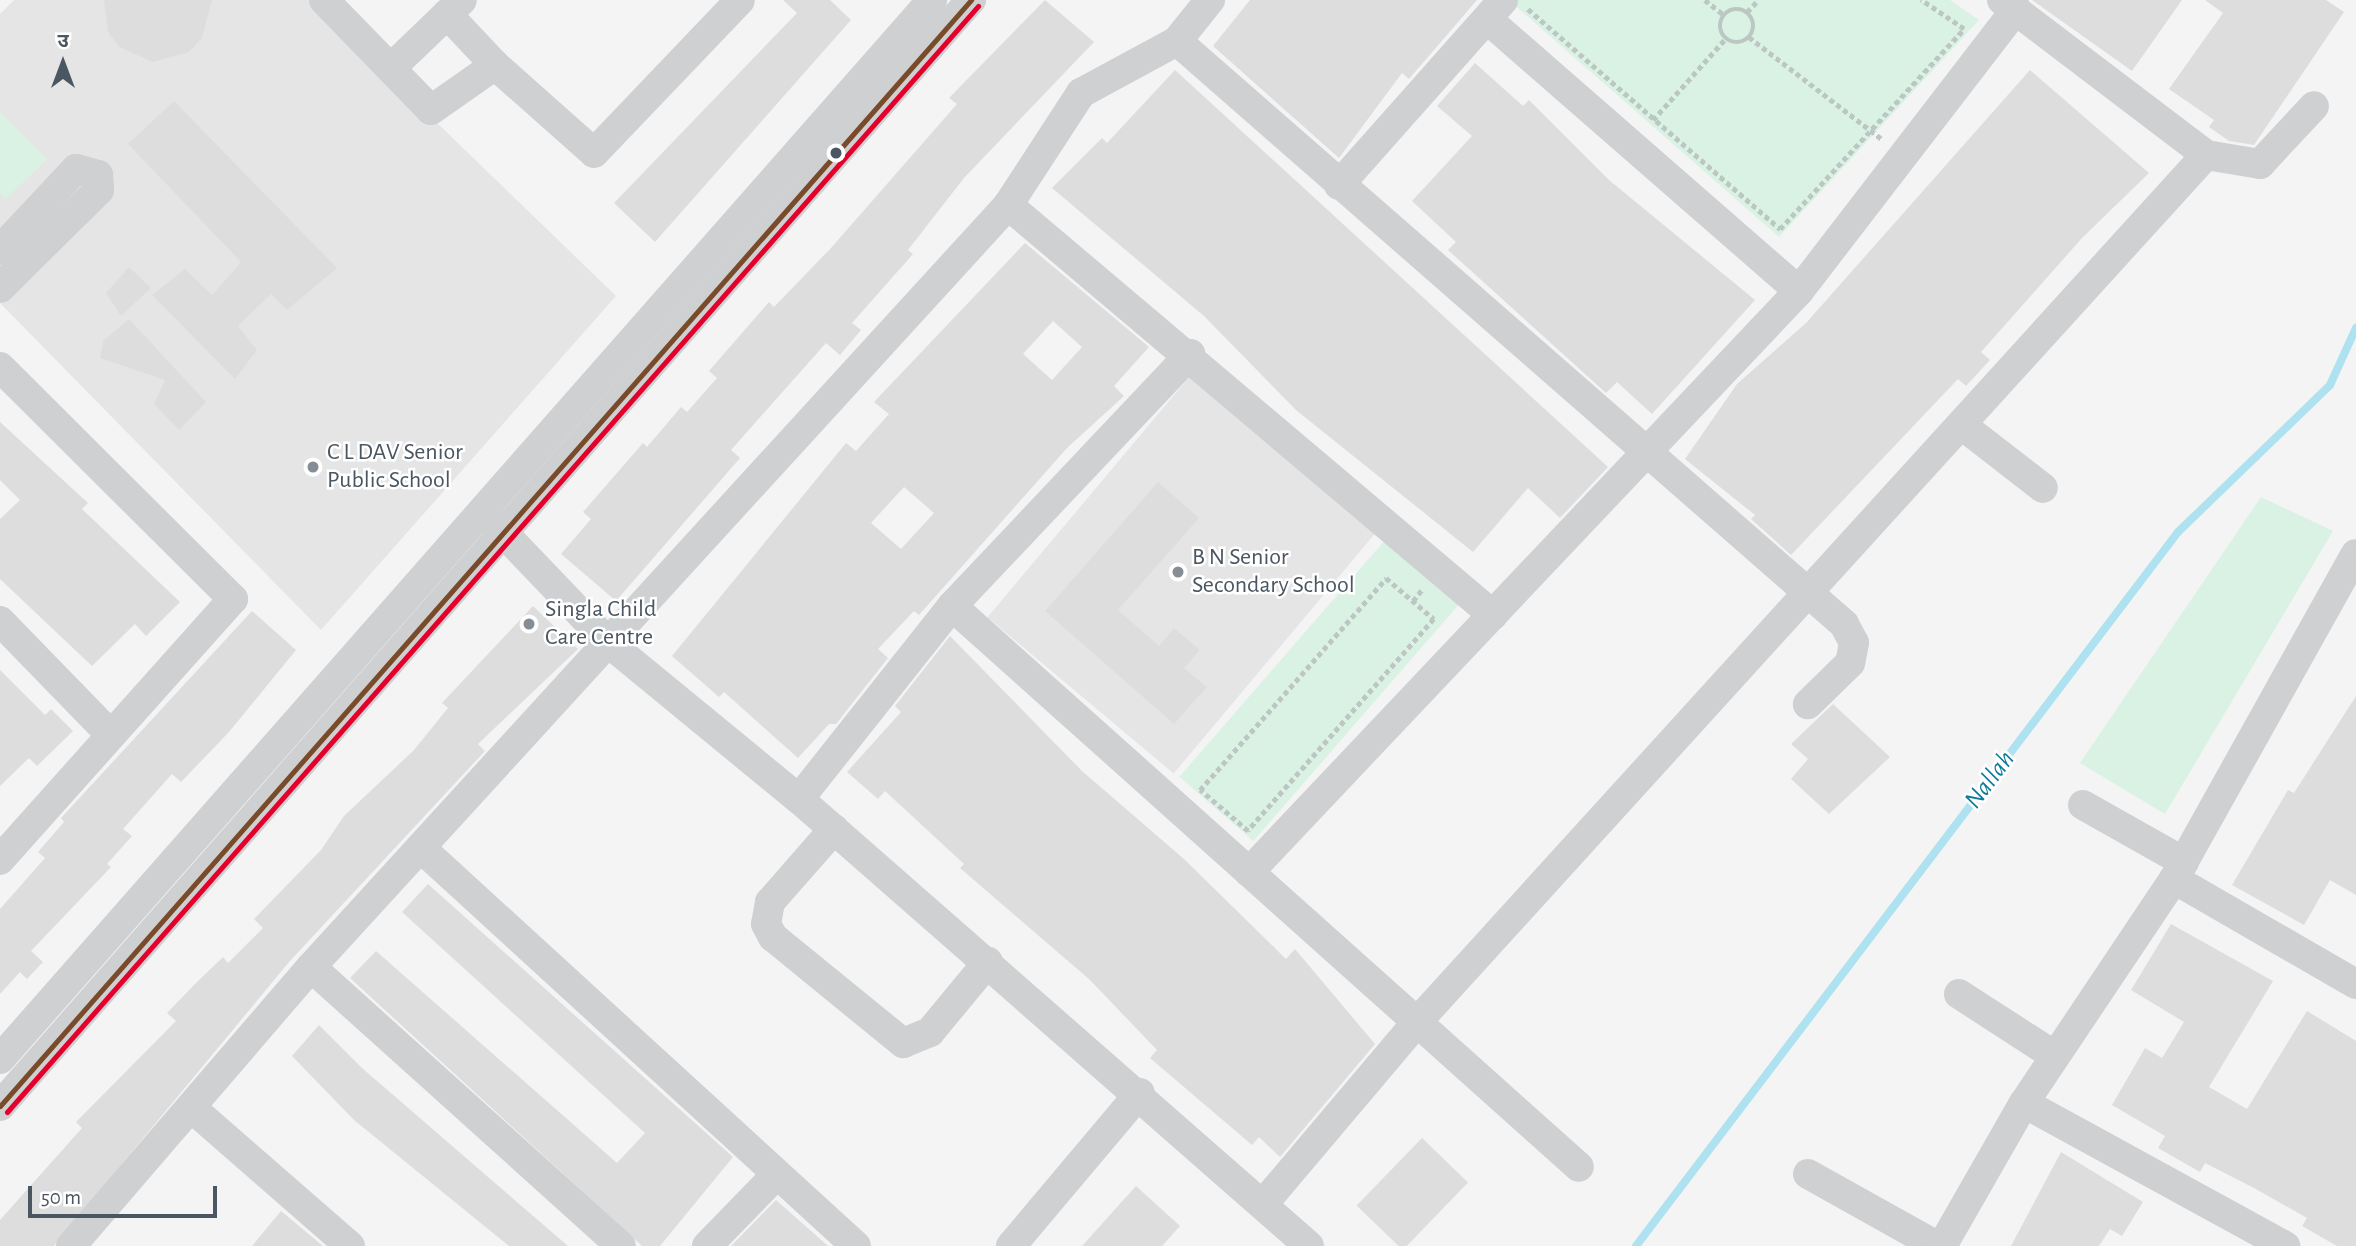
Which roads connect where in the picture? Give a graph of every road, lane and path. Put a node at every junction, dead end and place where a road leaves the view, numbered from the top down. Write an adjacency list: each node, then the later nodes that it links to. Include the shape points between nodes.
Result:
1 (324, 0): 19 (street)
2 (740, 0): 18 (street, via 594,153)
3 (932, 0): 36 (street)
4 (971, 0): 37 (street)
5 (1210, 0): 17 (street)
6 (1531, 0): 21 (path, via 1525,6)
7 (1705, 0): 14 (path)
8 (1758, 0): 13 (path)
9 (1921, 0): 22 (path, via 1964,29)
10 (2009, 5): 24 (street); 25 (street)
11 (454, 7): 18 (street); 19 (street)
12 (1495, 9): 23 (street); 26 (street)
13 (1747, 12): 14 (path); 15 (path, via 1754,27)
14 (1724, 15): 16 (path)
15 (1749, 37): 16 (path); 22 (path)
16 (1726, 38): 21 (path)
17 (1177, 41): 26 (street); 27 (street, via 1081,93)
18 (495, 65): 19 (street, via 435,112)
19 (391, 68)
20 (2314, 106): 24 (street, via 2260,164)
21 (1654, 119): 22 (path, via 1780,229); 23 (path)
22 (1870, 131): 25 (path)
23 (1631, 144): 30 (street)
24 (2206, 155): 33 (street)
25 (1904, 156): 30 (street)
26 (1339, 185): 34 (street)
27 (1008, 205): 31 (street); 44 (street)
28 (0, 250): 29 (street, via 67,175 76,169 98,175 99,190)
29 (0, 288)
30 (1799, 291): 34 (street)
31 (1190, 354): 41 (street); 42 (street)
32 (0, 367): 46 (street, via 233,599)
33 (1963, 426): 35 (street); 40 (street)
34 (1650, 449): 40 (street); 42 (street)
35 (2043, 488)
36 (482, 511): 37 (street); 60 (street)
37 (505, 531): 44 (street); 63 (street)
38 (2356, 554): 52 (street)
39 (1386, 578): 39 (path, via 1200,790 1248,831 1434,619)
40 (1812, 594): 45 (street, via 1854,643 1850,663); 58 (street)
41 (952, 606): 47 (street); 53 (street)
42 (1493, 615): 53 (street)
43 (0, 621): 46 (street)
44 (610, 644): 47 (street); 50 (street)
45 (1808, 704)
46 (111, 735): 51 (street)
47 (799, 799): 49 (street)
48 (2082, 804): 52 (street)
49 (834, 829): 54 (street); 54 (street, via 770,902 766,924 772,937 903,1042 930,1032)
50 (422, 849): 55 (street); 67 (street)
51 (0, 860)
52 (2179, 870): 56 (street); 59 (street)
53 (1249, 872): 58 (street)
54 (988, 962): 61 (street)
55 (311, 967): 64 (street); 72 (street)
56 (2356, 984)
57 (1959, 994): 59 (street)
58 (1417, 1022): 65 (street); 68 (street)
59 (2055, 1056): 62 (street)
60 (0, 1059)
61 (1140, 1093): 68 (street); 75 (street)
62 (2024, 1103): 69 (street); 77 (street)
63 (0, 1105)
64 (194, 1110): 70 (street); 71 (street)
65 (1579, 1167)
66 (1808, 1174): 77 (street)
67 (775, 1176): 73 (street); 74 (street)
68 (1264, 1203): 76 (street)
69 (2267, 1242)
70 (71, 1246)
71 (350, 1246)
72 (621, 1246)
73 (707, 1246)
74 (856, 1246)
75 (1011, 1246)
76 (1309, 1246)
77 (1940, 1246)

